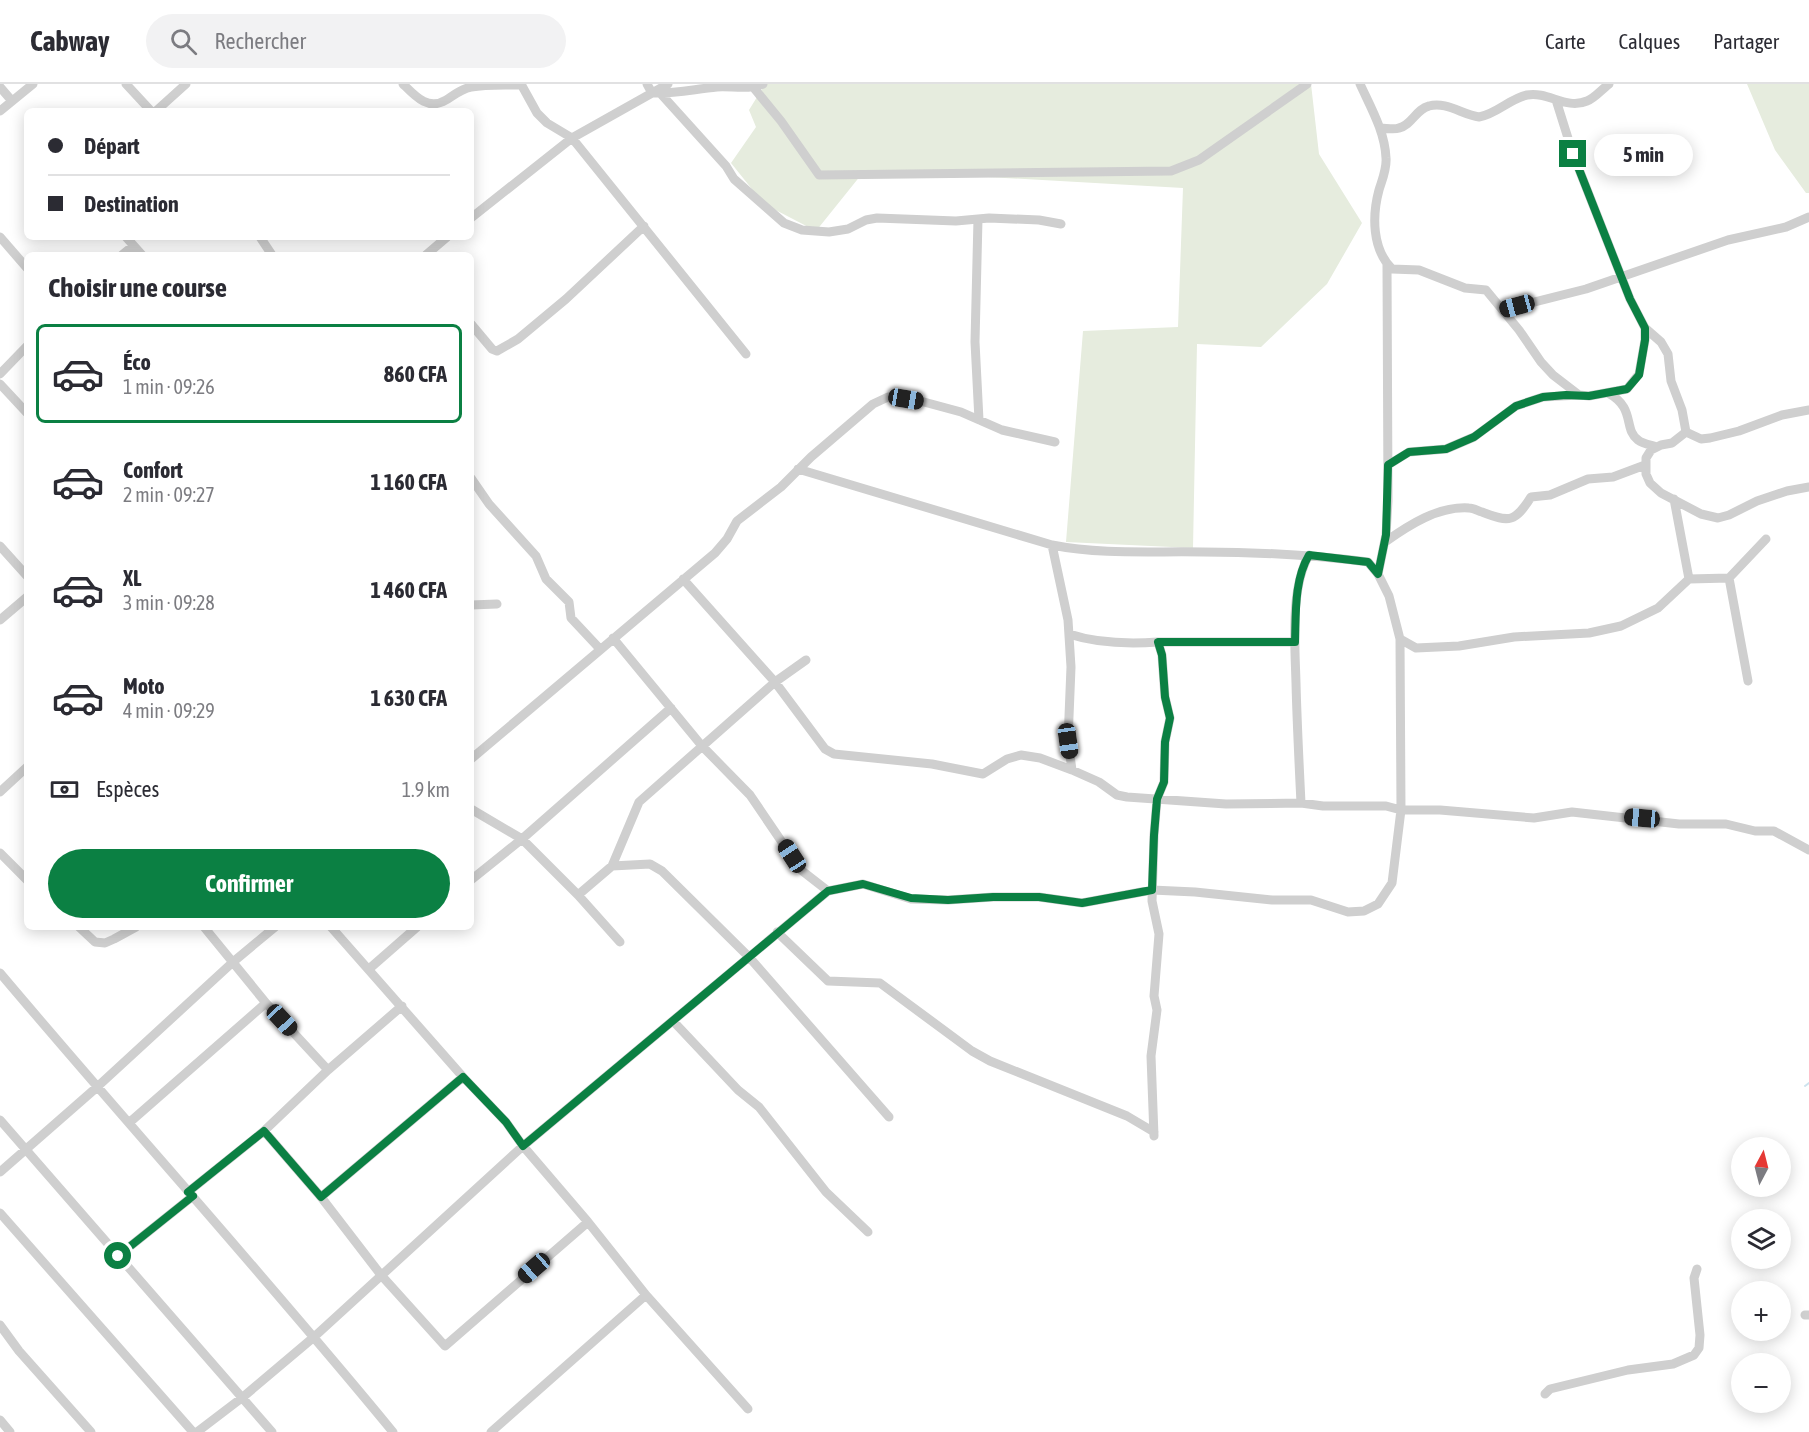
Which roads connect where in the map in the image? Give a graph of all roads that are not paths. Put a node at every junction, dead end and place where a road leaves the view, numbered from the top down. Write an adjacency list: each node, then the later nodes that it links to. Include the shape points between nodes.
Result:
1 (33, 84): 15 (street)
2 (126, 84): 16 (street)
3 (186, 84): 17 (street)
4 (403, 84): 5 (street, via 422,101 434,104 469,87)
5 (521, 84): 20 (street, via 537,113)
6 (668, 84): 13 (street)
7 (763, 84): 12 (street)
8 (1307, 84): 12 (street, via 1199,160 1171,171 831,175 819,175)
9 (1360, 84): 19 (street)
10 (1609, 84): 14 (street, via 1580,104)
11 (0, 87): 15 (street)
12 (753, 87): 13 (street)
13 (653, 90): 20 (street); 23 (street, via 734,179 784,223 802,230 829,232 877,218)
14 (1556, 100): 19 (street, via 1541,94 1527,95 1479,117 1430,105 1398,129); 35 (street)
15 (12, 101): 18 (street)
16 (148, 108)
17 (159, 108)
18 (0, 111)
19 (1380, 128): 34 (street, via 1387,161 1374,227)
20 (572, 138): 21 (street); 25 (street)
21 (474, 216)
22 (1809, 217): 35 (street)
23 (978, 219): 24 (street); 47 (street, via 975,342)
24 (1061, 224)
25 (644, 226): 37 (street, via 511,345 492,349); 40 (street)
26 (0, 237): 33 (street)
27 (128, 240): 29 (street)
28 (444, 240): 32 (street)
29 (133, 246): 30 (street); 31 (street)
30 (126, 252)
31 (139, 252)
32 (430, 252)
33 (24, 265)
34 (1387, 265): 36 (street, via 1392,269 1419,270 1465,288 1486,290); 51 (street)
35 (1621, 277): 36 (street); 38 (street)
36 (1503, 310): 44 (street, via 1540,362)
37 (474, 328)
38 (1645, 328): 43 (street, via 1639,375 1627,389); 48 (street, via 1668,354 1671,381)
39 (24, 349): 41 (street)
40 (746, 354)
41 (0, 374)
42 (0, 384): 45 (street)
43 (1608, 393): 44 (street); 50 (street, via 1620,399 1632,433 1639,441)
44 (1579, 395): 51 (street, via 1543,397 1516,406 1474,437 1446,449 1409,452)
45 (24, 410)
46 (1809, 410): 48 (street, via 1710,438 1701,439)
47 (979, 420): 49 (street, via 1002,430); 53 (street, via 924,402 888,397 873,404)
48 (1686, 432): 50 (street, via 1672,443)
49 (1055, 442)
50 (1657, 447): 52 (street, via 1651,450)
51 (1388, 465): 58 (street)
52 (1645, 465): 56 (street, via 1650,483); 58 (street, via 1614,477 1588,479 1550,495 1531,497 1521,513 1510,519 1499,519 1471,507 1431,515 1408,525)
53 (798, 470): 59 (street); 65 (street, via 737,521 716,553)
54 (474, 482): 76 (street, via 536,556 546,579 569,602 571,618)
55 (1809, 487): 56 (street, via 1767,498 1718,518)
56 (1674, 500): 66 (street)
57 (1766, 539): 64 (street)
58 (1385, 542): 63 (street)
59 (1052, 545): 61 (street, via 1114,552); 71 (street)
60 (0, 546): 62 (street)
61 (1309, 555): 63 (street, via 1368,562); 75 (street, via 1300,578)
62 (24, 573)
63 (1378, 574): 73 (street, via 1389,596)
64 (1729, 578): 66 (street); 78 (street)
65 (683, 579): 72 (street); 79 (street)
66 (1689, 579): 73 (street, via 1658,608 1621,626 1589,633 1416,648)
67 (24, 600): 70 (street)
68 (497, 604): 69 (street)
69 (474, 605)
70 (0, 620)
71 (1069, 634): 74 (street, via 1084,639); 84 (street, via 1068,741)
72 (614, 639): 76 (street); 80 (street)
73 (1400, 639): 88 (street)
74 (1158, 642): 75 (street); 86 (street, via 1170,718 1164,782)
75 (1295, 642): 87 (street)
76 (600, 649): 82 (street)
77 (806, 660): 79 (street)
78 (1748, 681)
79 (775, 682): 81 (street); 84 (street, via 825,749 834,754 932,764 983,774 1021,755)
80 (671, 708): 81 (street); 90 (street)
81 (702, 746): 93 (street, via 639,802); 97 (street, via 750,795 801,870)
82 (474, 756)
83 (24, 769): 85 (street)
84 (1072, 770): 86 (street, via 1117,795)
85 (0, 792)
86 (1157, 799): 87 (street, via 1226,804); 96 (street)
87 (1301, 803): 88 (street)
88 (1401, 810): 91 (street, via 1534,818 1572,812 1679,824 1726,824 1774,831); 96 (street, via 1392,883 1378,904 1364,911 1348,912 1311,900)
89 (474, 811): 90 (street)
90 (522, 839): 95 (street); 98 (street)
91 (1809, 850)
92 (0, 853): 94 (street)
93 (612, 866): 98 (street); 107 (street, via 650,864 662,871)
94 (24, 877)
95 (474, 878)
96 (1152, 890): 97 (street, via 1082,903 1039,897 911,898 863,884); 105 (street, via 1159,934 1151,1056 1154,1134 1127,1116 990,1061 880,983 828,981)
97 (828, 891): 105 (street)
98 (578, 895): 106 (street)
99 (82, 930): 100 (street, via 95,942 105,943)
100 (130, 930)
101 (206, 930): 108 (street)
102 (271, 930): 108 (street)
103 (334, 930): 109 (street)
104 (414, 930): 109 (street)
105 (777, 932): 107 (street)
106 (620, 942)
107 (749, 957): 113 (street); 117 (street)
108 (233, 962): 111 (street); 116 (street)
109 (369, 969): 112 (street)
110 (0, 973): 116 (street)
111 (266, 1003): 114 (street); 119 (street)
112 (402, 1006): 114 (street); 115 (street)
113 (673, 1021): 121 (street); 128 (street, via 759,1107 826,1192)
114 (328, 1070): 120 (street)
115 (463, 1077): 121 (street); 125 (street)
116 (96, 1088): 119 (street); 122 (street)
117 (889, 1117)
118 (0, 1120): 122 (street)
119 (130, 1122): 124 (street)
120 (264, 1131): 124 (street); 125 (street)
121 (523, 1146): 127 (street); 131 (street)
122 (25, 1149): 123 (street); 129 (street)
123 (0, 1172)
124 (190, 1194): 129 (street); 134 (street)
125 (321, 1197): 131 (street)
126 (0, 1213): 141 (street)
127 (588, 1222): 131 (street, via 445,1346); 132 (street)
128 (868, 1232)
129 (118, 1256): 136 (street)
130 (1697, 1269): 135 (street, via 1694,1278 1700,1335 1694,1355 1673,1364 1628,1370 1550,1389)
131 (381, 1275): 134 (street)
132 (646, 1295): 137 (street); 144 (street)
133 (0, 1325): 140 (street)
134 (314, 1337): 136 (street); 143 (street)
135 (1545, 1394)
136 (243, 1397): 141 (street); 142 (street)
137 (748, 1409)
138 (0, 1420): 139 (street)
139 (10, 1432)
140 (91, 1432)
141 (195, 1432)
142 (272, 1432)
143 (393, 1432)
144 (491, 1432)

